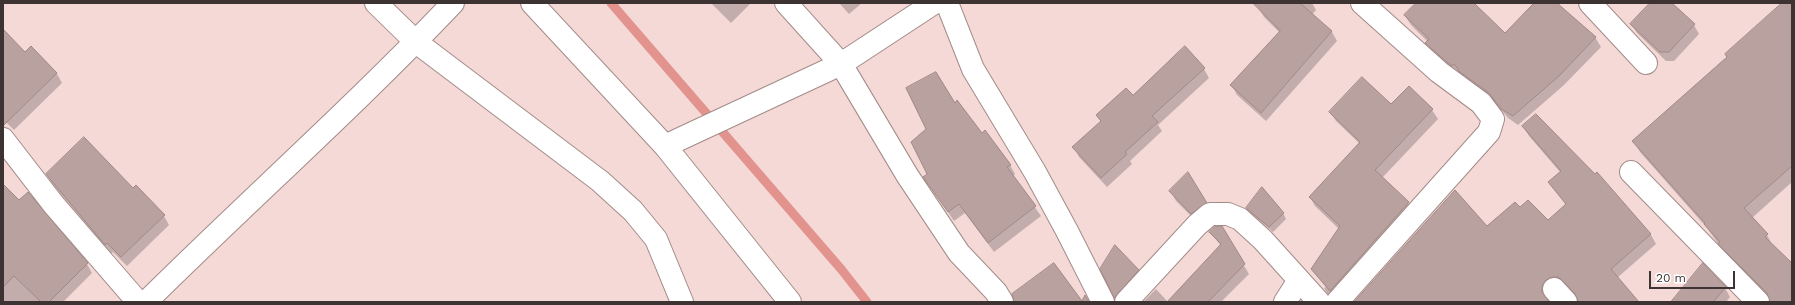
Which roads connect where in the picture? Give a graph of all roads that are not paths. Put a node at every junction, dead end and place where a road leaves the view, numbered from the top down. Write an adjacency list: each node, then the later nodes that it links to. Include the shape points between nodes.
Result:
1 (376, 3): 9 (street)
2 (453, 3): 9 (street)
3 (532, 3): 13 (street)
4 (786, 3): 11 (street)
5 (934, 3): 11 (street)
6 (947, 3): 21 (street, via 973,69 1035,172)
7 (1362, 3): 25 (street, via 1439,72 1480,103 1493,119 1489,132 1479,144)
8 (1590, 3): 10 (street)
9 (416, 42): 17 (street); 18 (street, via 600,181 633,211 656,239)
10 (1646, 63)
11 (841, 64): 13 (street); 20 (street, via 907,175 960,253)
12 (5, 146): 16 (street)
13 (665, 146): 19 (street)
14 (1631, 172): 26 (street)
15 (1299, 280): 22 (street, via 1240,219 1228,214 1210,214); 23 (street); 24 (street)
16 (138, 302)
17 (146, 302)
18 (682, 302)
19 (790, 302)
20 (1002, 302)
21 (1103, 302)
22 (1126, 302)
23 (1285, 302)
24 (1319, 302)
25 (1337, 302)
26 (1758, 302)

